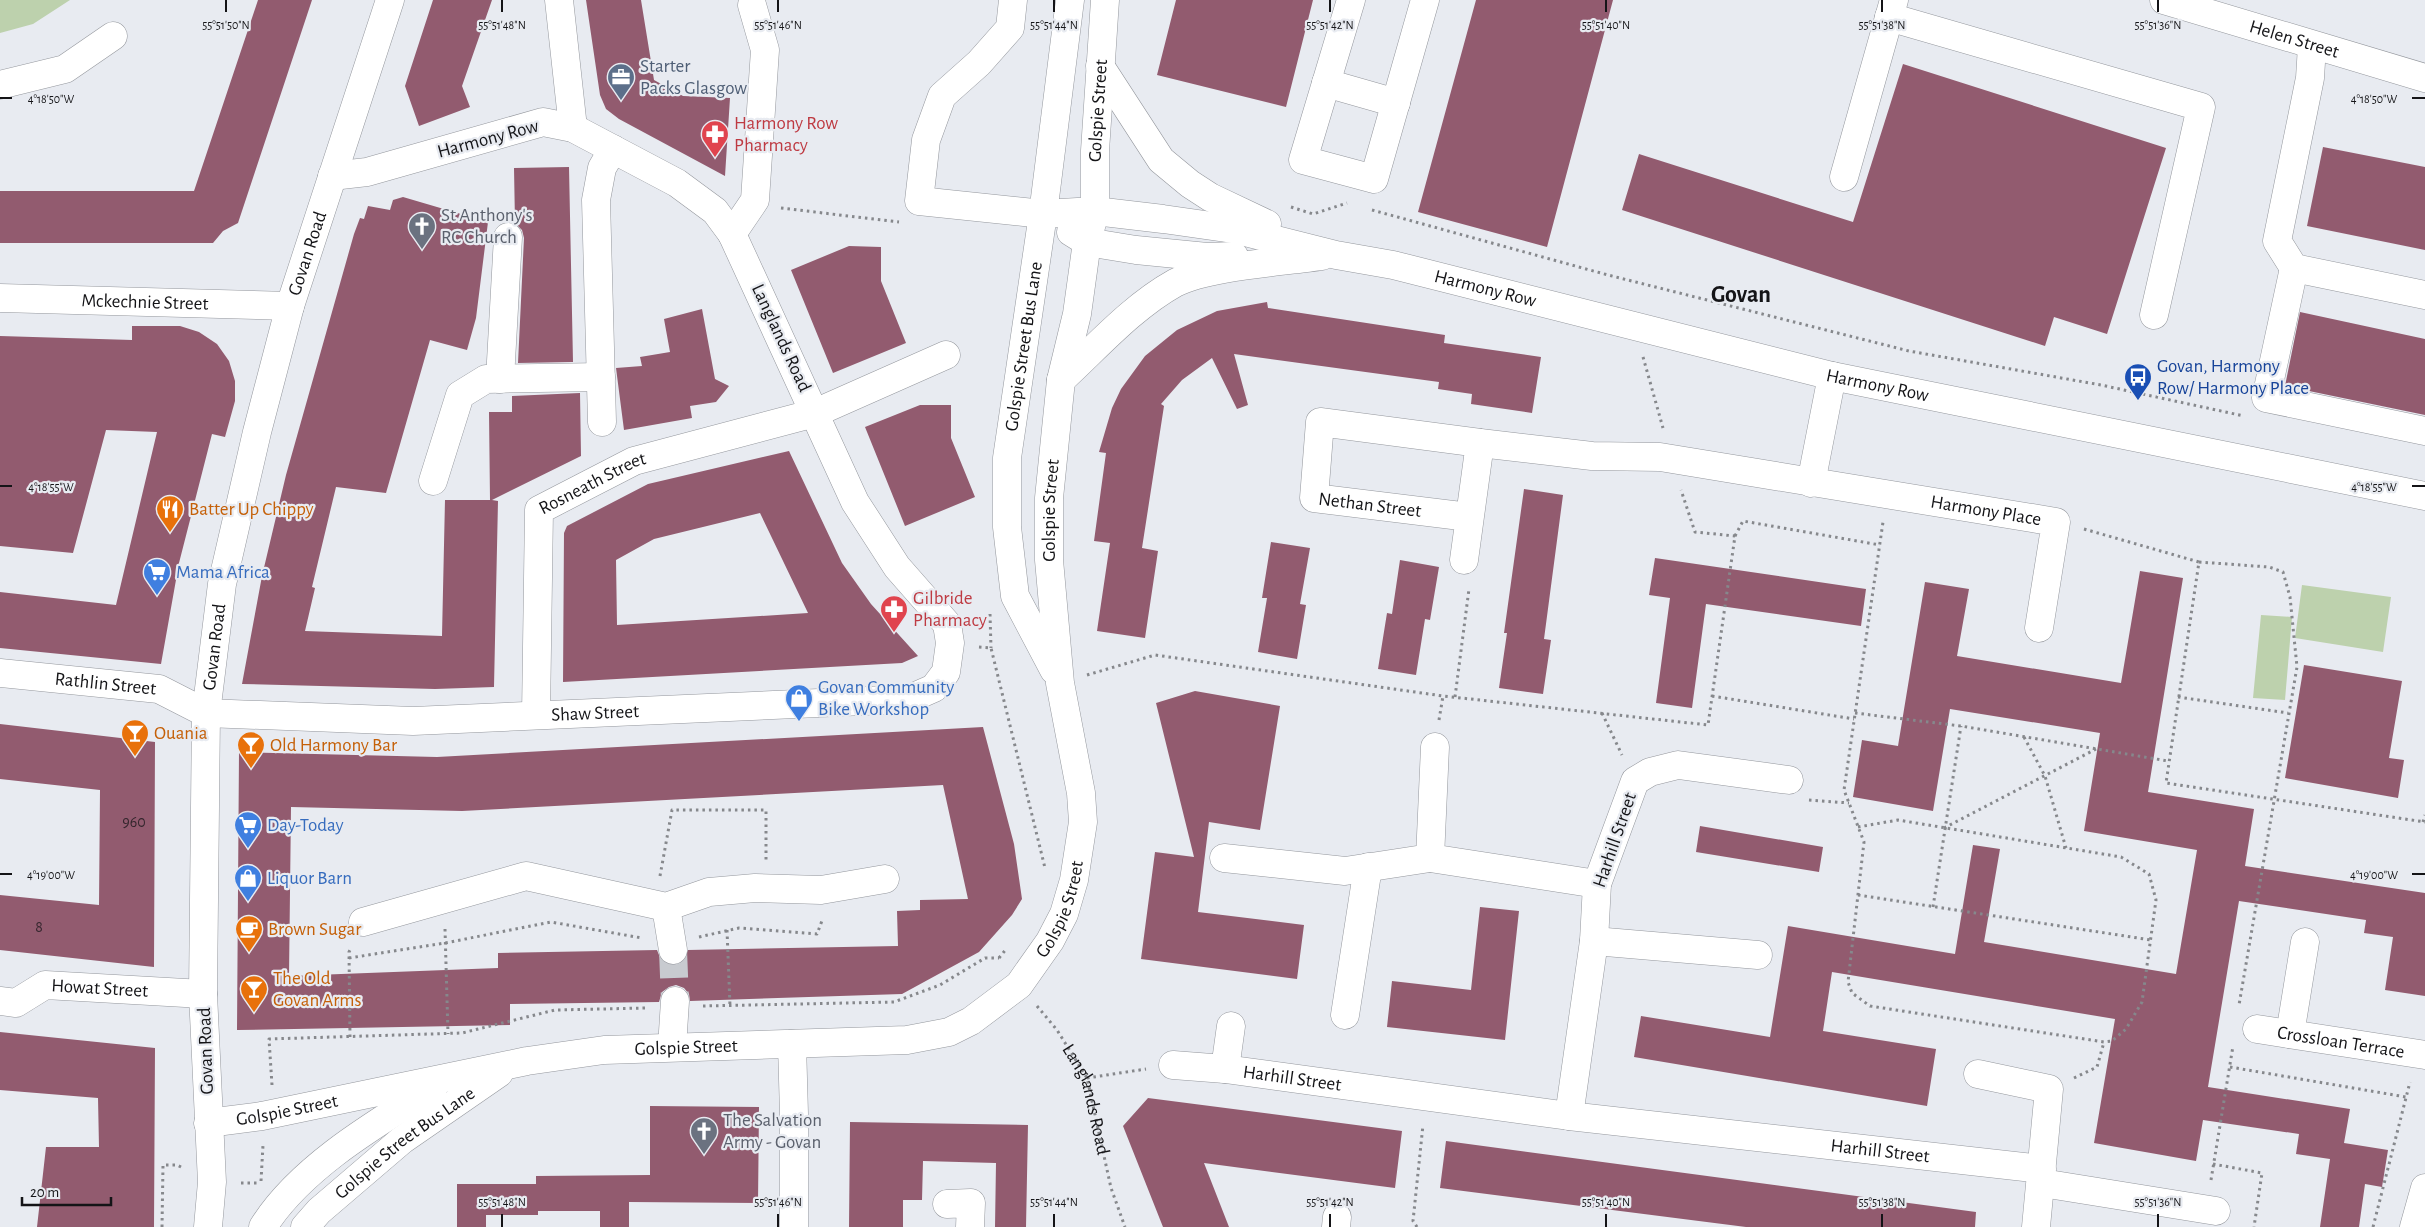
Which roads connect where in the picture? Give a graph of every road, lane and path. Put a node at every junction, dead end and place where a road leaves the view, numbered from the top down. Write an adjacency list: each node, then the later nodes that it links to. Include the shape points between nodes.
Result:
1 (390, 0): 20 (street, Govan Road)
2 (559, 0): 18 (street)
3 (1014, 0): 26 (street, Harmony Row, via 1010,28 979,63 942,96 926,140 919,201)
4 (1070, 0): 26 (street, Golspie Street Bus Lane)
5 (1105, 0): 13 (street, Golspie Street)
6 (1351, 0): 15 (street)
7 (1425, 0): 17 (street)
8 (2164, 0): 12 (street, Helen Street)
9 (752, 5): 27 (street, via 765,50 755,200)
10 (1892, 8): 21 (street); 35 (street, via 2201,107)
11 (113, 36): 16 (street, via 65,69)
12 (2312, 46): 14 (street, Helen Street); 31 (street, via 2310,78 2277,241)
13 (1100, 66): 25 (street, Golspie Street, via 1094,151); 30 (street, Harmony Row, via 1161,160 1190,184 1228,207)
14 (2425, 78)
15 (1326, 83): 17 (street); 17 (street, via 1303,160 1374,179)
16 (0, 84)
17 (1396, 103)
18 (573, 128): 19 (street, Harmony Row); 20 (street, Harmony Row, via 543,122 367,172)
19 (613, 149): 27 (street, Harmony Row, via 677,182 714,211); 39 (street, via 602,168 596,200)
20 (332, 176): 34 (street, Govan Road)
21 (1844, 178)
22 (1357, 205): 23 (path, via 1347,203 1313,214)
23 (1286, 206)
24 (1366, 208): 43 (path, via 1608,275 1909,351 2101,385)
25 (1096, 211): 26 (street, Harmony Row); 29 (street, Golspie Street); 30 (street, Harmony Row, via 1233,229)
26 (1043, 214): 29 (street); 61 (street, Golspie Street Bus Lane, via 1007,458 1007,527 1015,596)
27 (732, 234): 42 (street, Langlands Road)
28 (508, 237): 40 (street)
29 (1086, 242): 30 (street, Harmony Row, via 1207,257); 41 (street, Golspie Street, via 1077,314)
30 (1336, 255): 36 (street, Harmony Row, via 1393,265); 41 (street, Harmony Row, via 1213,272 1176,282 1141,306)
31 (2294, 268): 32 (street); 45 (street, via 2266,398)
32 (2425, 295)
33 (0, 298): 34 (street, Mckechnie Street)
34 (290, 306): 65 (street, Govan Road, via 256,432 222,584)
35 (2154, 316)
36 (1634, 325): 38 (street, Harmony Row); 47 (path)
37 (946, 355): 42 (street)
38 (1832, 376): 49 (street); 51 (street, Harmony Row)
39 (601, 377): 40 (street); 44 (street)
40 (500, 379): 48 (street, via 486,380 460,395)
41 (1061, 380): 61 (street, Golspie Street, via 1049,498 1049,560)
42 (815, 413): 59 (street, Langlands Road, via 855,502 897,568 948,624); 69 (street, Rosneath Street, via 634,461 539,510)
43 (2253, 418)
44 (602, 422)
45 (2425, 430)
46 (1480, 443): 47 (street, Nethan Street, via 1592,456); 52 (street); 52 (street, Nethan Street, via 1320,422 1314,498)
47 (1666, 458): 49 (street, Harmony Place); 54 (path, via 1694,532)
48 (433, 481)
49 (1811, 483): 50 (street, Harmony Place)
50 (1887, 494): 53 (street, Harmony Place); 55 (path)
51 (2425, 496)
52 (1469, 517): 56 (street)
53 (2056, 522): 57 (path); 58 (street, Harmony Place)
54 (1735, 536): 55 (path, via 1743,520); 62 (path)
55 (1880, 544): 67 (path)
56 (1464, 560): 63 (path, via 1471,573)
57 (2199, 562): 64 (path); 68 (path, via 2269,567 2283,572 2290,597 2297,667)
58 (2039, 628)
59 (950, 643): 69 (street, Shaw Street, via 946,672 934,688 909,699); 90 (path, via 991,648)
60 (0, 673): 65 (street, Rathlin Street, via 159,689)
61 (1060, 682): 63 (path, via 1155,655); 109 (street, Golspie Street, via 1081,794 1083,822 1074,880 1064,914 1050,941)
62 (1712, 696): 66 (path, via 1708,725); 70 (path)
63 (1455, 697): 66 (path)
64 (2178, 697): 68 (path); 75 (path)
65 (206, 713): 69 (street, Shaw Street, via 413,721); 110 (street, Govan Road)
66 (1602, 713): 78 (path)
67 (1855, 713): 70 (path); 71 (path)
68 (2288, 713): 79 (path)
69 (536, 715)
70 (1854, 719): 80 (path, via 1844,790)
71 (1961, 726): 72 (path); 85 (path)
72 (2024, 737): 74 (path); 76 (path)
73 (1435, 747): 88 (street)
74 (2096, 749): 75 (path); 76 (path)
75 (2168, 761): 79 (path, via 2166,782)
76 (2045, 776): 85 (path); 86 (path)
77 (1789, 780): 78 (street, Harhill Street, via 1678,765 1650,772); 80 (path, via 1800,799)
78 (1635, 781): 92 (street, Harhill Street)
79 (2273, 800): 83 (path); 114 (path)
80 (1849, 803): 84 (path)
81 (672, 810): 93 (path, via 766,810)
82 (2425, 815): 83 (path)
83 (2424, 822)
84 (1858, 827): 85 (path, via 1898,820); 95 (path, via 1864,842)
85 (1944, 828): 86 (path); 98 (path)
86 (2066, 848): 101 (path, via 2121,857 2148,874 2156,900)
87 (1224, 858): 89 (street, via 1345,871)
88 (1430, 858): 89 (street); 92 (street)
89 (1368, 868): 115 (street)
90 (1045, 870)
91 (885, 879): 94 (street)
92 (1597, 884): 102 (street, Harhill Street)
93 (766, 888): 94 (street); 97 (street, via 709,892)
94 (821, 890): 100 (path, via 823,921 817,934 739,928)
95 (1858, 895): 98 (path); 121 (path, via 1848,982 1852,993 1870,1006)
96 (444, 899): 97 (street, via 526,876); 99 (street); 104 (path)
97 (666, 907): 106 (street)
98 (1933, 907): 101 (path)
99 (363, 922): 108 (path)
100 (727, 930): 106 (path); 113 (path)
101 (2150, 940): 121 (path, via 2142,1002 2126,1029 2112,1041)
102 (1594, 941): 107 (street); 136 (street, Harhill Street)
103 (2305, 942): 119 (street)
104 (445, 943): 106 (path, via 551,922); 108 (path); 118 (path)
105 (1009, 945): 109 (path, Langlands Road, via 999,958)
106 (672, 946)
107 (1758, 955)
108 (349, 958): 120 (path)
109 (1018, 985): 123 (street, Golspie Street, via 949,1032 907,1040); 131 (path, Langlands Road, via 1057,1030)
110 (203, 994): 111 (street, Howat Street, via 45,985 16,1003); 137 (street, Govan Road)
111 (0, 1001)
112 (675, 1001): 124 (street)
113 (730, 1006)
114 (2239, 1007)
115 (1345, 1015)
116 (1231, 1026): 129 (street, Harhill Street)
117 (2257, 1029): 119 (street, Crossloan Terrace)
118 (448, 1034)
119 (2290, 1034): 125 (street, Crossloan Terrace)
120 (350, 1037)
121 (2104, 1042): 133 (path, via 2097,1068)
122 (2233, 1043): 128 (path)
123 (792, 1044): 124 (street, Golspie Street); 146 (street)
124 (672, 1047): 126 (street, Golspie Street, via 604,1050)
125 (2421, 1054): 134 (path)
126 (511, 1065): 132 (street, Golspie Street); 145 (street, Golspie Street Bus Lane, via 402,1140 319,1210)
127 (1173, 1065): 129 (street, Harhill Street); 131 (path)
128 (2230, 1067): 134 (path); 138 (path)
129 (1225, 1069): 135 (street, Harhill Street)
130 (1978, 1074): 133 (street)
131 (1087, 1078): 148 (path, Langlands Road, via 1111,1188)
132 (447, 1080): 137 (street, Golspie Street, via 262,1116); 144 (street, via 369,1128 289,1191)
133 (2049, 1089): 139 (street)
134 (2406, 1096): 152 (path)
135 (1426, 1097): 136 (street, Harhill Street); 149 (path, via 1413,1221)
136 (1569, 1116): 139 (street, Harhill Street)
137 (208, 1123): 143 (street, Govan Road, via 212,1182)
138 (2213, 1164): 142 (path); 151 (path, via 2262,1172)
139 (2042, 1176): 142 (street, Harhill Street); 150 (street)
140 (2425, 1188): 153 (street)
141 (947, 1204): 147 (street, via 971,1203)
142 (2211, 1210)
143 (208, 1227)
144 (263, 1227)
145 (305, 1227)
146 (794, 1227)
147 (970, 1227)
148 (1125, 1227)
149 (1417, 1227)
150 (2036, 1227)
151 (2254, 1227)
152 (2373, 1227)
153 (2414, 1227)

